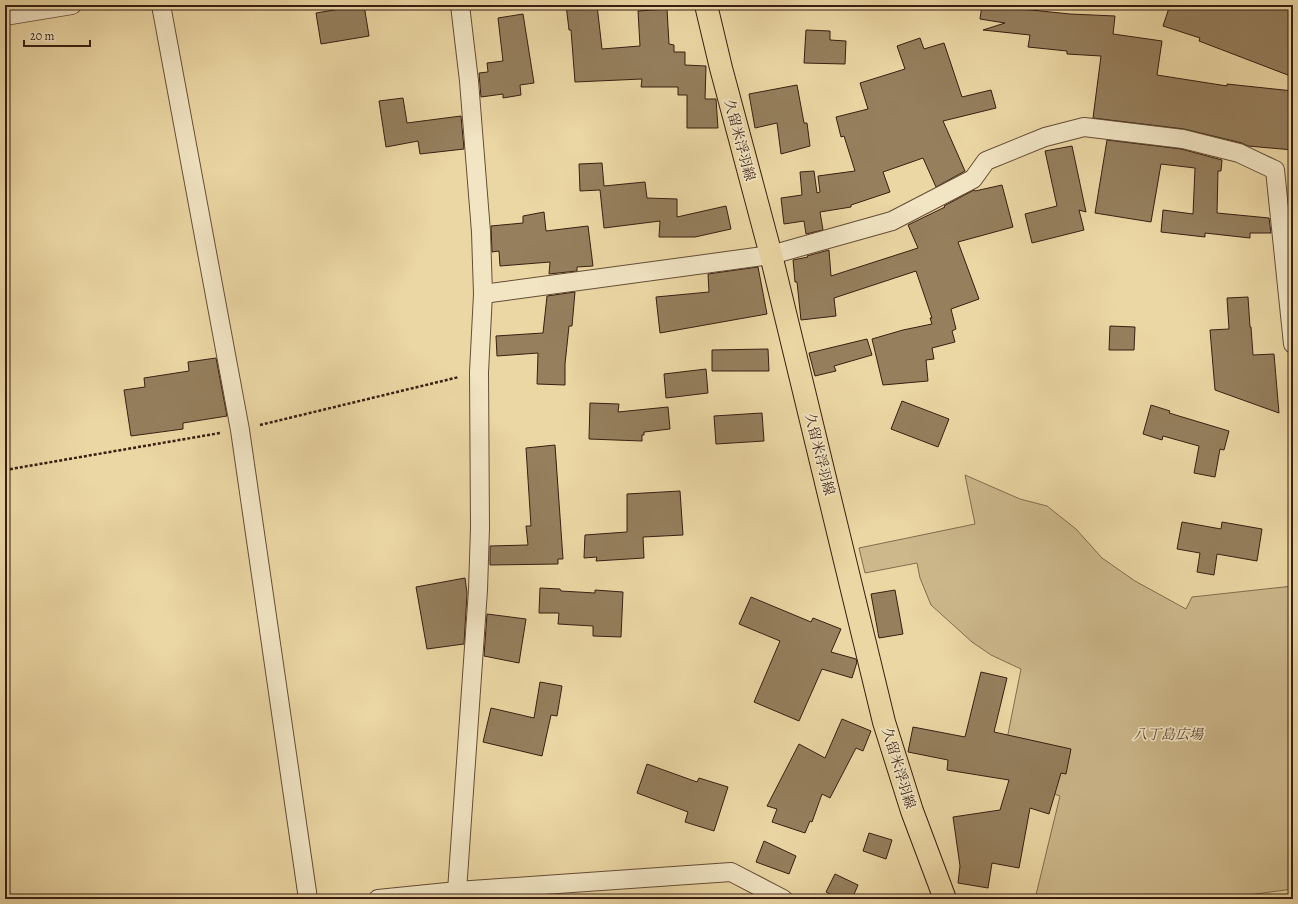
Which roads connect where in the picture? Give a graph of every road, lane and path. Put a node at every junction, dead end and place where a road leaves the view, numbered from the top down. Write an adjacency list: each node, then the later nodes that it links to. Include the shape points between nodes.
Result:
1 (72, 5): 5 (street)
2 (161, 5): 11 (street, via 240,430)
3 (460, 5): 8 (street, via 472,113)
4 (706, 5): 7 (main road, 久留米浮羽線)
5 (5, 16)
6 (1286, 211): 7 (street, via 1276,170 1239,153 1184,139 1084,127 1045,137 986,161 973,179 892,221); 9 (street)
7 (771, 255): 8 (street); 14 (main road, 久留米浮羽線, via 884,722 912,810)
8 (483, 294): 10 (street, via 479,372 478,590)
9 (1293, 344)
10 (457, 891): 12 (street); 13 (street, via 730,872)
11 (308, 899)
12 (378, 899)
13 (783, 899)
14 (945, 899)

